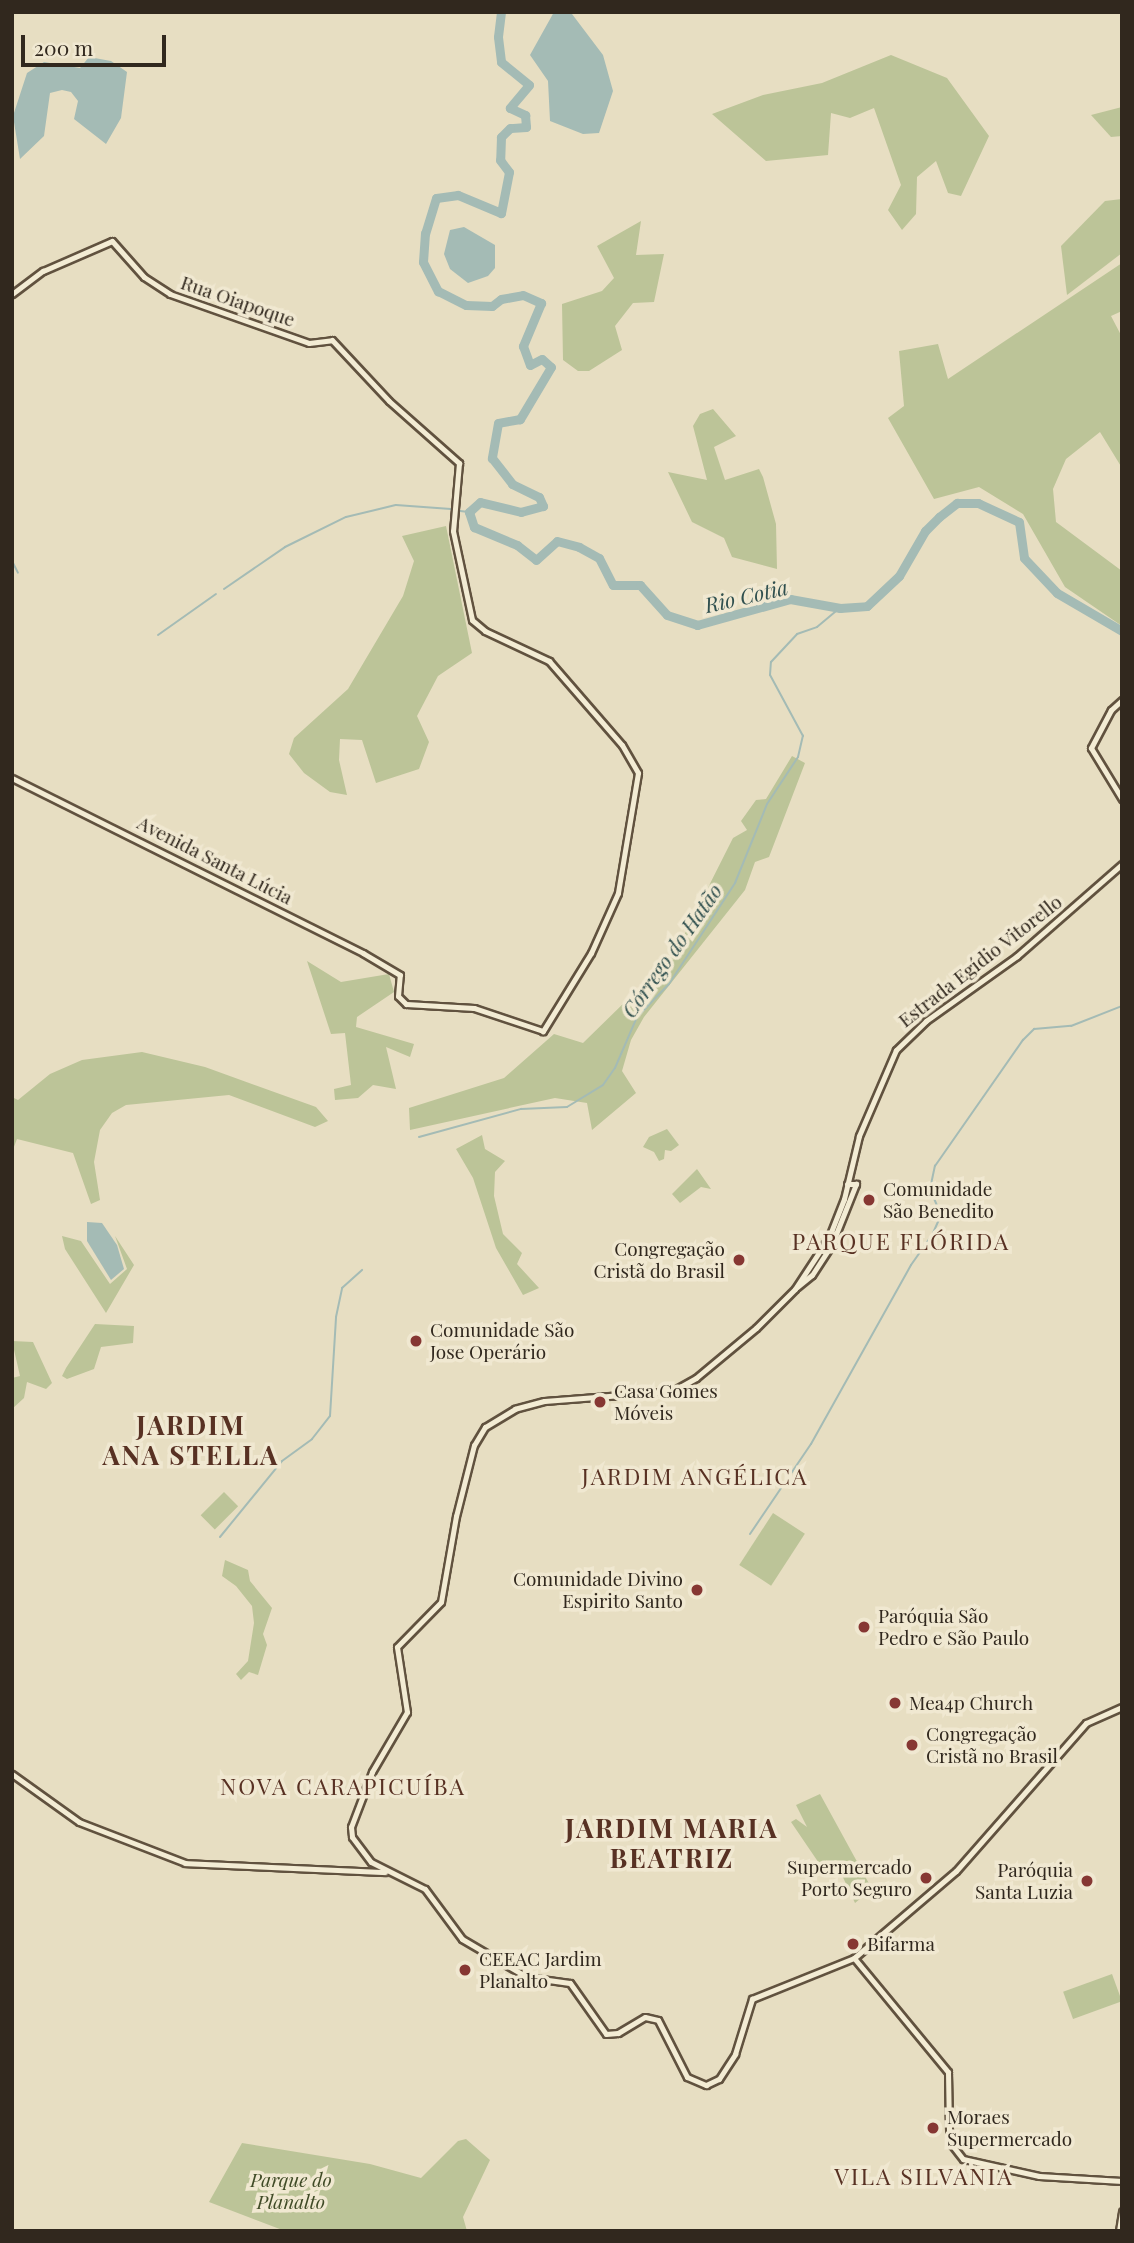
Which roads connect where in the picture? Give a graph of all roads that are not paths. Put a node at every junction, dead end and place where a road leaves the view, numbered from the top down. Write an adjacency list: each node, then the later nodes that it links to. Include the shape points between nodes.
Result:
1 (12, 294): 6 (street, Rua Oiapoque, via 43,271 112,241 144,277 170,294 309,344 331,340 389,401 459,463 453,531 472,620 549,662 622,745 638,773 618,893 591,953 543,1031 474,1008 406,1004 398,996)
2 (1122, 699): 4 (street, via 1111,709 1091,748)
3 (12, 778): 6 (street, Avenida Santa Lúcia)
4 (1122, 799)
5 (1122, 864): 7 (street, Estrada Egídio Vitorello, via 979,988 910,1035 896,1050 859,1136)
6 (400, 975)
7 (847, 1184): 8 (street, Estrada Egídio Vitorello, via 829,1237); 8 (street, via 856,1184 828,1251 812,1275)
8 (794, 1289): 11 (street, via 731,1350 680,1388 654,1394 565,1397 515,1409 493,1418 474,1445 441,1602 429,1618 401,1639 396,1653 406,1716 372,1772 351,1827 361,1854)
9 (1122, 1707): 12 (street, via 1086,1723 956,1871)
10 (12, 1774): 11 (street, via 79,1822 185,1863)
11 (389, 1872): 12 (street, via 425,1889 462,1939 497,1962 527,1977 570,1983 606,2034 618,2033 645,2017 658,2020 683,2071 694,2083 711,2084 723,2074 738,2046 752,1999)
12 (854, 1958): 13 (street, via 948,2072 949,2130 952,2145 963,2159 1039,2176)
13 (1122, 2181)
14 (1122, 2211): 15 (street)
15 (1119, 2231)

